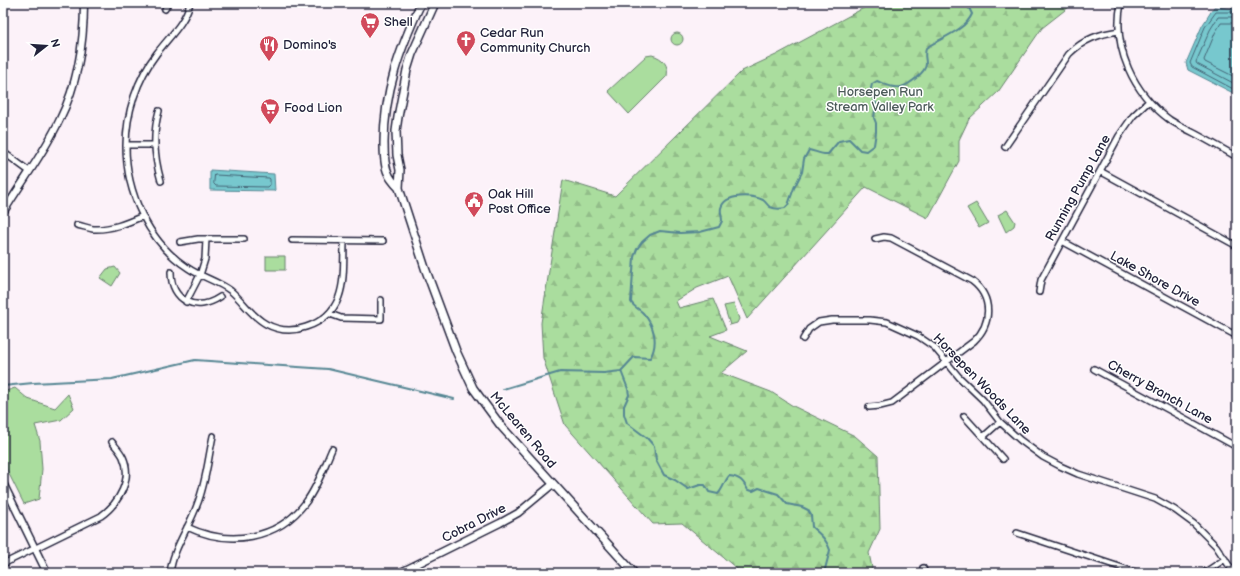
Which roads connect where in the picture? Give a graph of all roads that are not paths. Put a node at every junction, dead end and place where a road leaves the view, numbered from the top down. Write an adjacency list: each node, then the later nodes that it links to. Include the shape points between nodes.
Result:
1 (84, 3): 16 (street, via 82,44 71,90 61,118)
2 (168, 3): 7 (street)
3 (190, 3): 12 (street, via 182,22 155,55 139,83 130,112)
4 (421, 3): 19 (main road, McLearen Road, via 398,56 385,116 384,149 387,173)
5 (435, 3): 19 (main road, McLearen Road, via 412,54 404,83 396,131)
6 (1121, 3): 8 (street)
7 (165, 9)
8 (1119, 31): 9 (street, via 1128,69); 13 (street, via 1091,37 1069,54)
9 (1149, 101): 15 (street, via 1172,121); 17 (street, Running Pump Lane, via 1124,128)
10 (159, 111): 11 (street)
11 (154, 144): 12 (street); 18 (street)
12 (126, 145): 21 (street, via 129,176)
13 (1005, 147)
14 (3, 152): 16 (street)
15 (1237, 157)
16 (30, 171): 20 (street)
17 (1100, 171): 29 (street, Running Pump Lane); 31 (street)
18 (161, 181)
19 (399, 188): 53 (main road, McLearen Road, via 425,268 468,379 500,426)
20 (3, 213)
21 (143, 216): 22 (street, via 110,228 93,229); 33 (street, via 153,233 173,256)
22 (78, 224)
23 (206, 239): 25 (street); 30 (street); 33 (street, via 205,259)
24 (875, 239): 41 (street, via 891,238 977,284 984,294 988,316 983,332)
25 (244, 240)
26 (292, 240): 27 (street)
27 (344, 241): 28 (street); 38 (street, via 342,291)
28 (383, 241)
29 (1062, 241): 34 (street, Running Pump Lane, via 1041,280); 39 (street, Lake Shore Drive)
30 (180, 242)
31 (1237, 246)
32 (171, 272): 37 (street, via 174,287)
33 (200, 275): 37 (street); 38 (street, via 229,290 259,319 280,329 302,328)
34 (1039, 292)
35 (220, 297): 37 (street, via 208,303)
36 (381, 300): 38 (street, via 381,319 341,318)
37 (186, 302)
38 (330, 314)
39 (1237, 336)
40 (803, 339): 41 (street, Horsepen Woods Lane, via 809,329 819,322 888,322 928,342)
41 (946, 362): 43 (street, via 892,403); 45 (street, Horsepen Woods Lane, via 983,400)
42 (1094, 369): 49 (street, Cherry Branch Lane)
43 (869, 407)
44 (964, 416): 47 (street)
45 (1000, 422): 47 (street); 57 (street, Horsepen Woods Lane, via 1043,458 1078,474 1154,499 1175,510 1194,524)
46 (213, 436): 54 (street, via 203,488)
47 (983, 437): 51 (street)
48 (112, 442): 56 (street, via 123,457 126,471 123,488 114,504 101,516)
49 (1237, 447)
50 (332, 449): 54 (street, via 309,498 280,526 257,535 232,538 209,535)
51 (1003, 459)
52 (3, 483): 56 (street)
53 (553, 484): 61 (street, Cobra Drive, via 512,516); 62 (main road, McLearen Road)
54 (187, 527): 60 (street, via 173,558)
55 (1017, 533): 63 (street)
56 (35, 548): 58 (street); 59 (street)
57 (1225, 559): 64 (street); 65 (street, Horsepen Woods Lane)
58 (3, 564)
59 (47, 573)
60 (170, 573)
61 (399, 573)
62 (634, 573)
63 (1138, 573)
64 (1204, 573)
65 (1234, 573)

